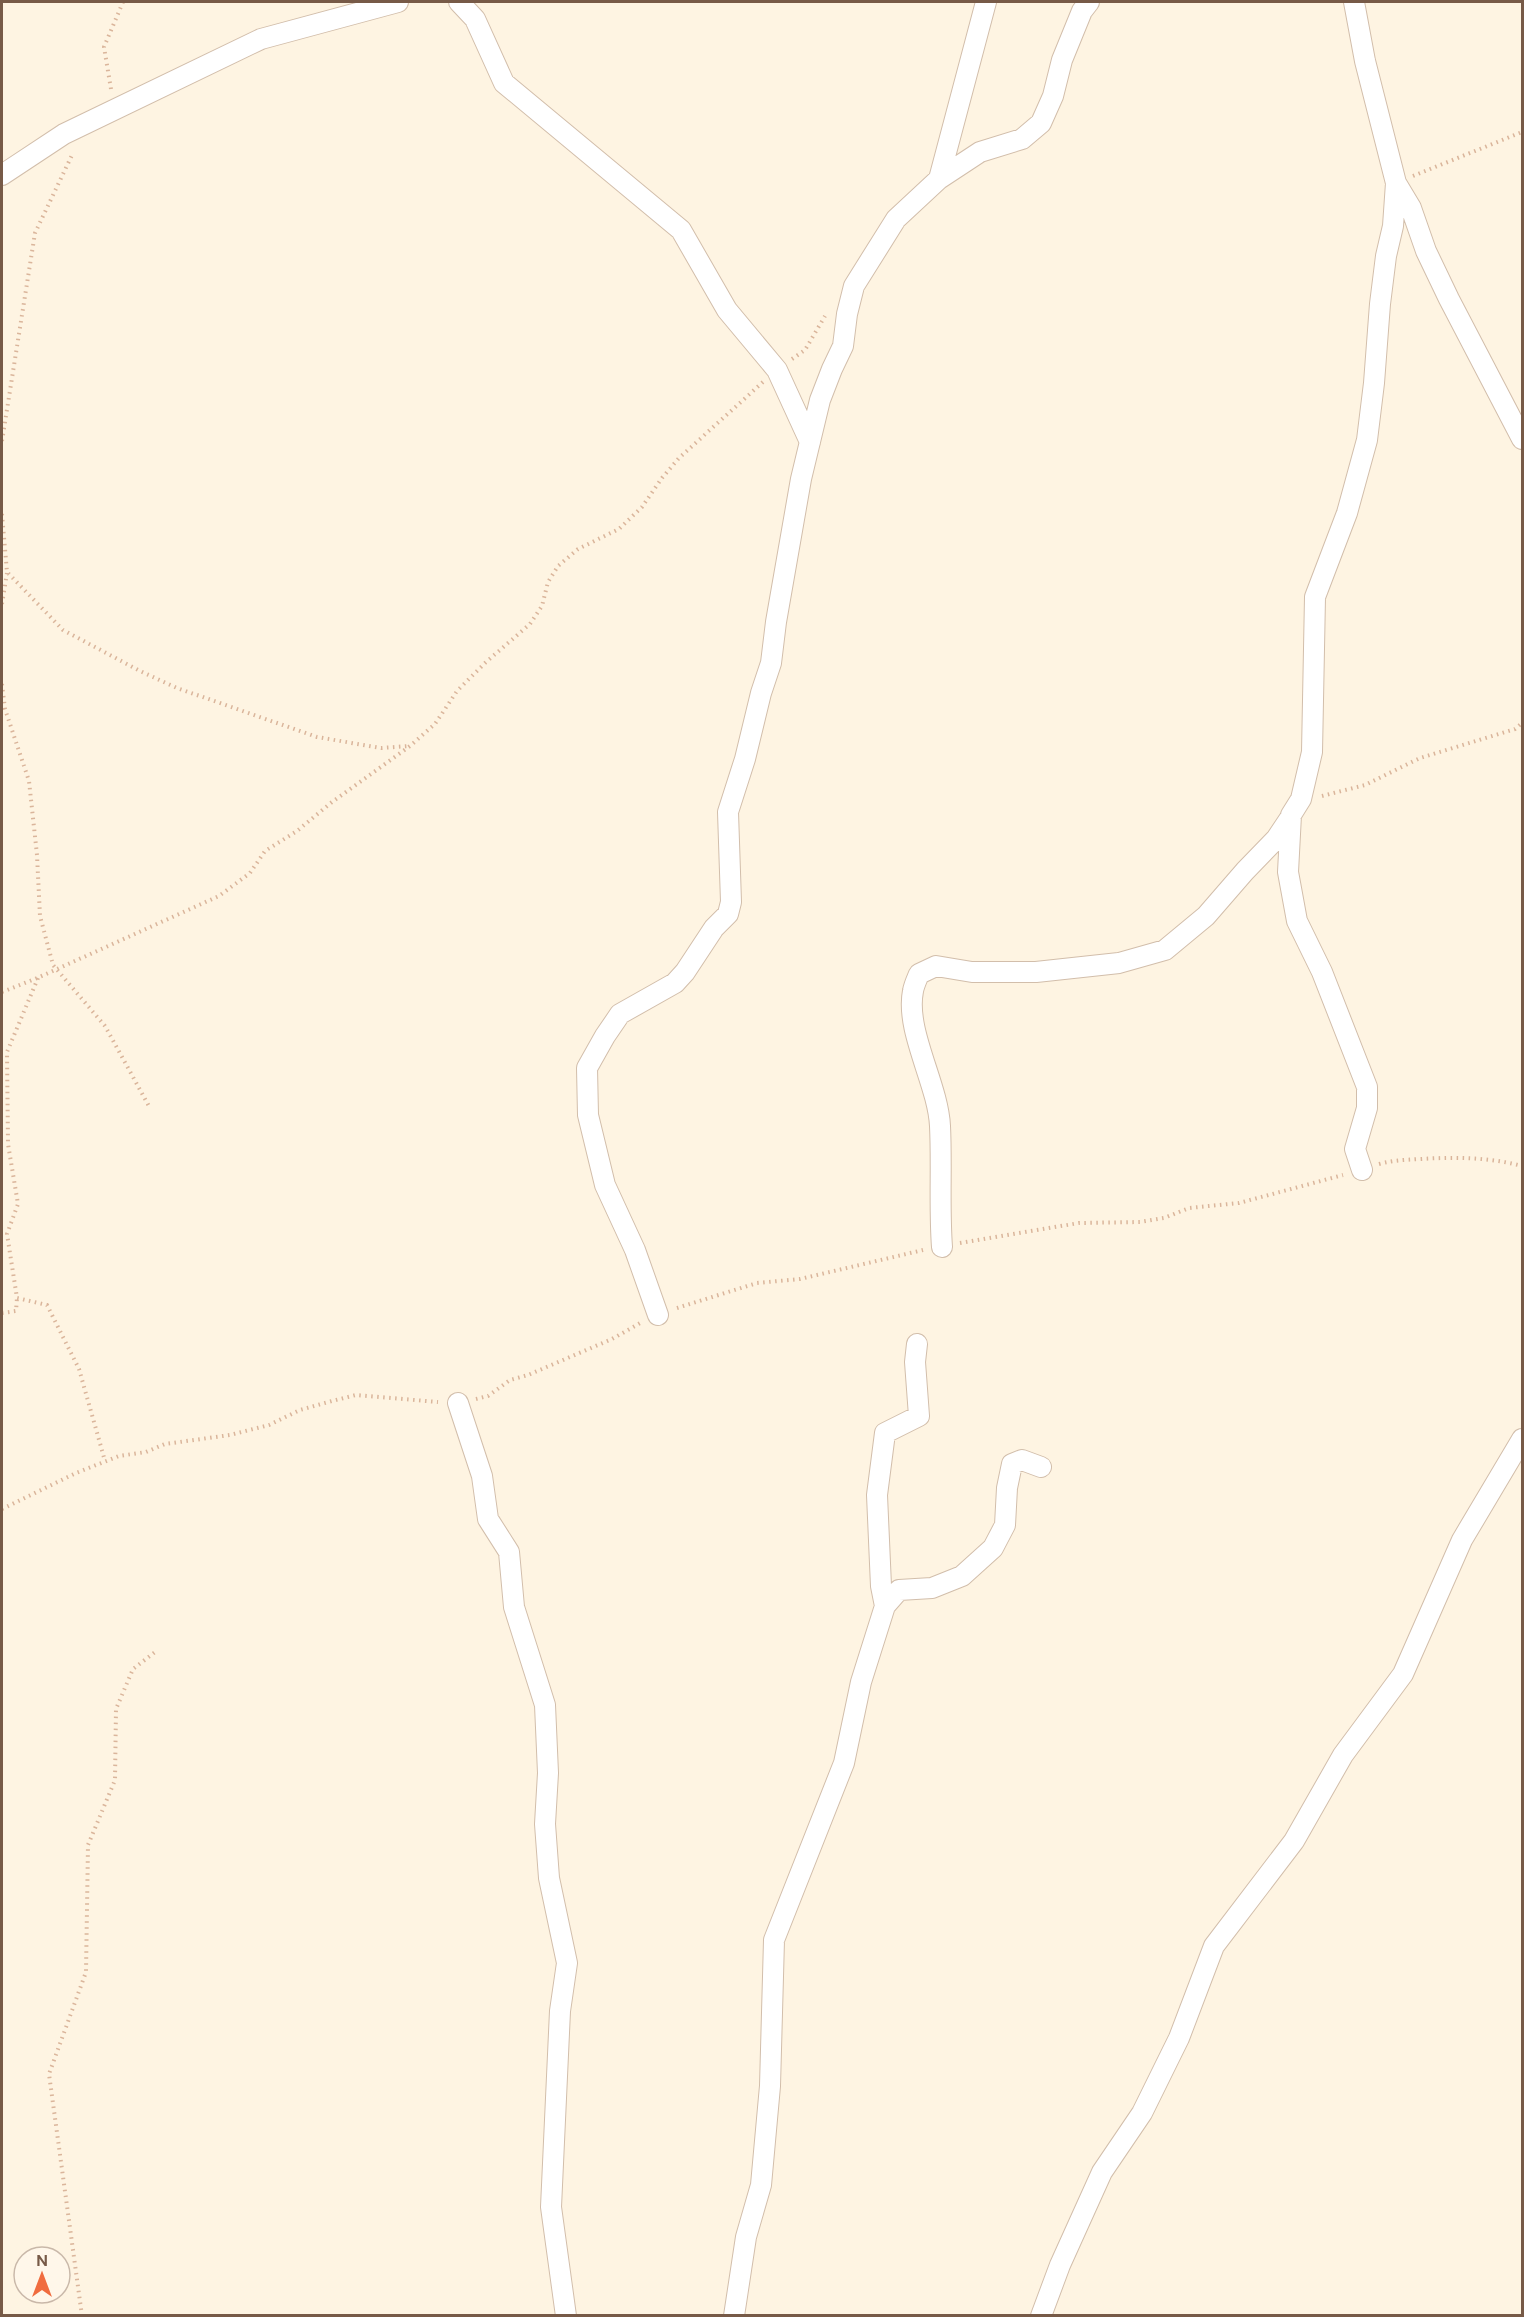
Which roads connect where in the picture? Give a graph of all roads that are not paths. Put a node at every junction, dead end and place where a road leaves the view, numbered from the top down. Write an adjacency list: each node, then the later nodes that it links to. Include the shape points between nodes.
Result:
1 (398, 2): 6 (street, via 261,39 92,119)
2 (459, 2): 10 (street, via 475,19 504,83 681,230 727,310 777,370)
3 (986, 2): 7 (street)
4 (1089, 2): 7 (street, via 1062,60 1041,123 1022,139 980,152)
5 (1354, 2): 8 (street)
6 (2, 175)
7 (939, 179): 10 (street, via 896,219 854,286 843,346 820,400)
8 (1396, 183): 9 (street, via 1411,208 1449,299); 11 (street, via 1367,440 1347,513 1315,597 1312,752)
9 (1522, 439)
10 (810, 442): 14 (street, via 771,663 728,813 728,914 675,982 621,1014 587,1068 588,1115 605,1185 635,1250)
11 (1296, 807): 12 (street, via 1288,872 1297,921 1322,972 1367,1087 1367,1108 1355,1149); 13 (street, via 1276,839 1206,916 1165,950 1119,963 1036,972 972,972 936,966 919,974 912,992 914,1030 928,1069 940,1125)
12 (1362, 1170)
13 (942, 1247)
14 (658, 1315)
15 (917, 1344): 19 (street, via 919,1416 885,1433 881,1456 878,1534)
16 (458, 1403): 20 (street, via 482,1476 488,1519 509,1552 514,1607 545,1705 549,1878 567,1963 560,2011 551,2207)
17 (1522, 1439): 22 (street, via 1462,1540 1403,1674 1343,1755 1294,1841 1214,1946 1174,2047 1142,2114 1102,2172)
18 (1041, 1467): 19 (street, via 1022,1460 1012,1464 1005,1525 993,1548 962,1576 932,1588 899,1590)
19 (885, 1606): 21 (street, via 861,1682 844,1763 774,1940 770,2086 761,2185 746,2237)
20 (566, 2316)
21 (734, 2316)
22 (1041, 2316)

